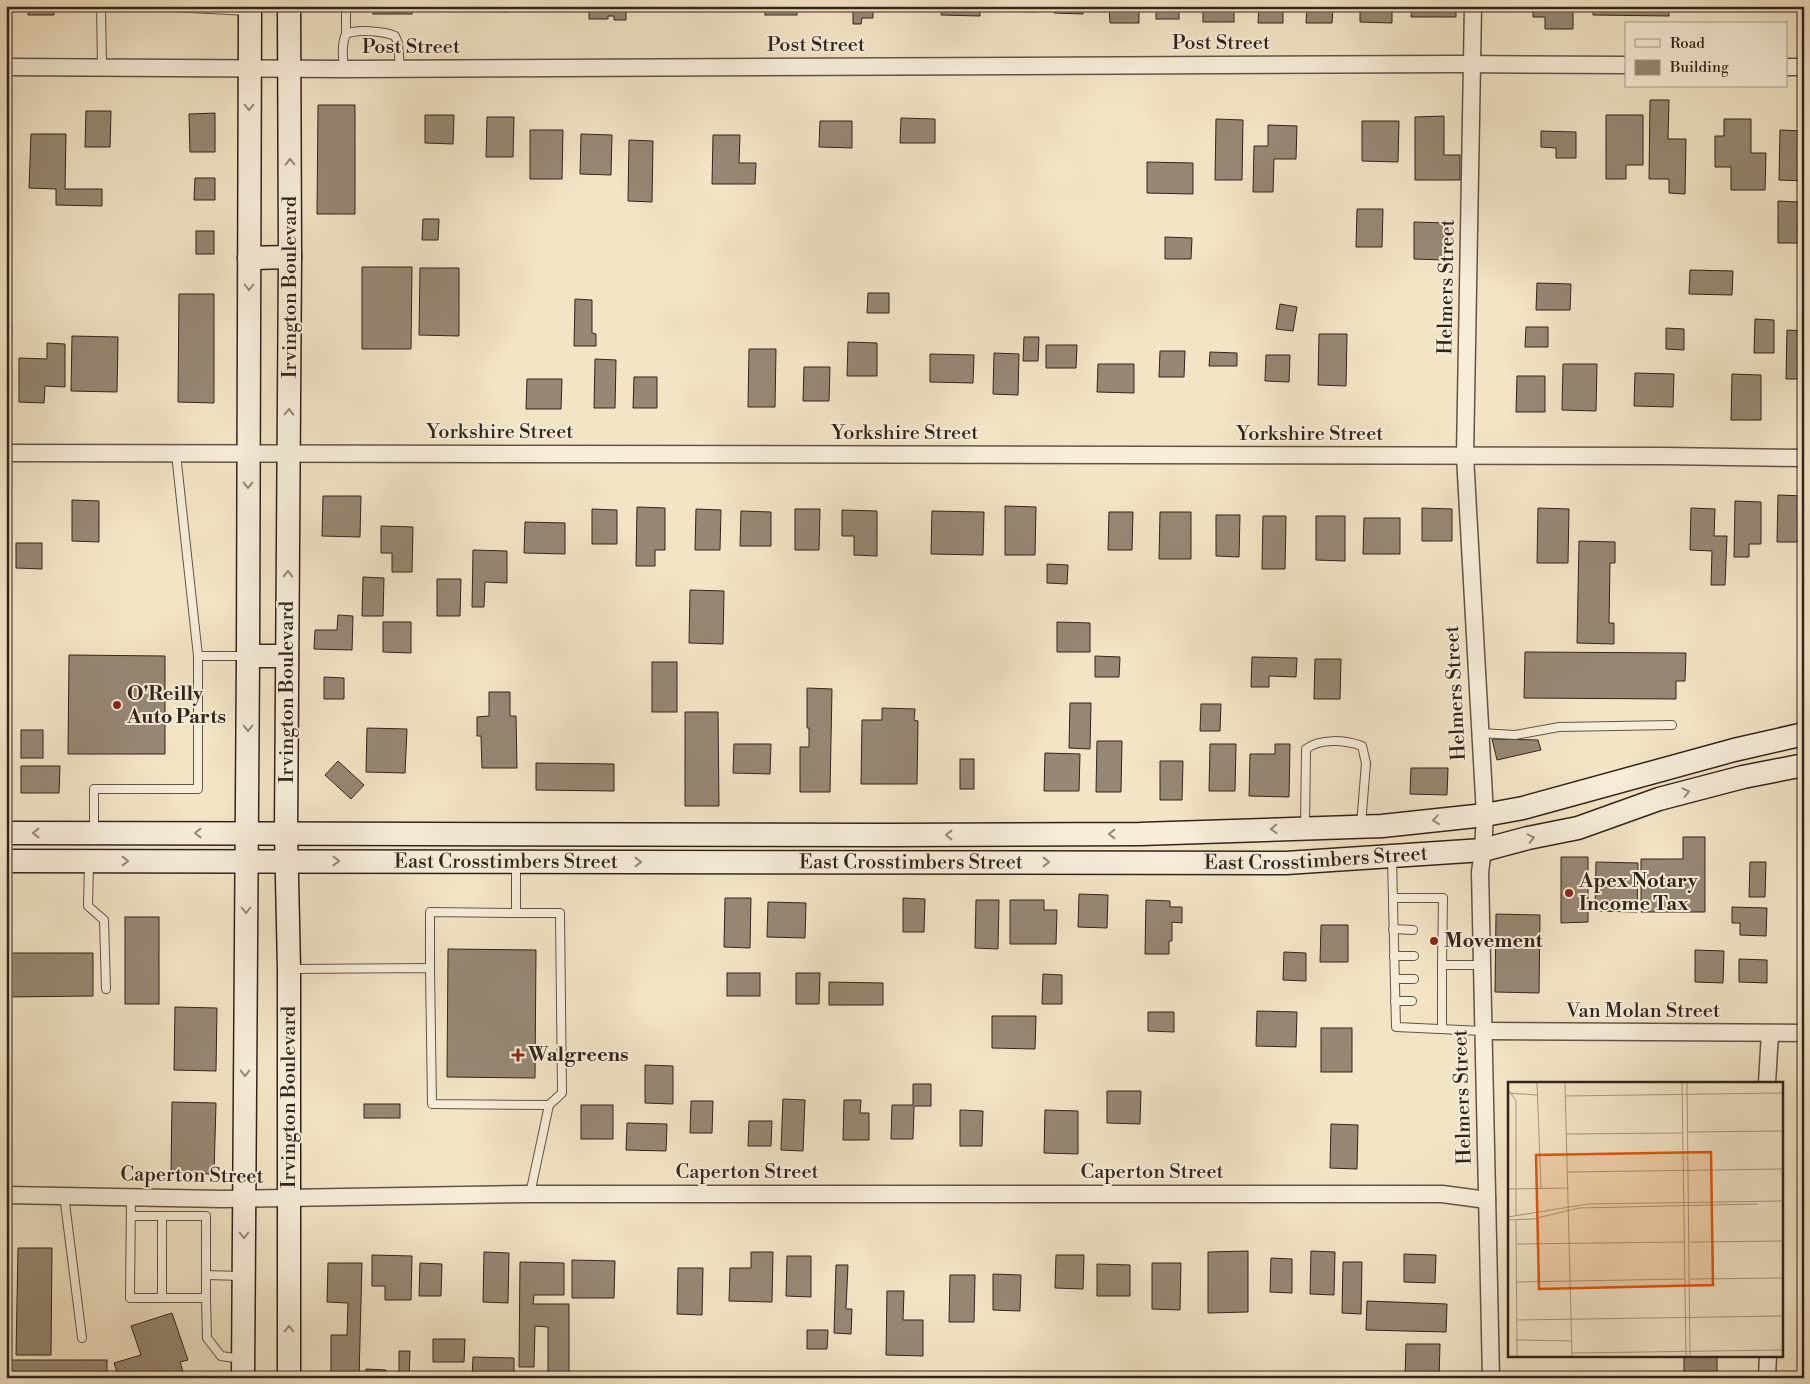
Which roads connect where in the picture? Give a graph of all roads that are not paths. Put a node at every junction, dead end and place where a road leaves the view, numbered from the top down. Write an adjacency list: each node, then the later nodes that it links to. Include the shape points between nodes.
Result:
1 (101, 6): 13 (lane)
2 (158, 6): 3 (lane)
3 (170, 6): 7 (lane)
4 (289, 6): 15 (main road, Irvington Boulevard)
5 (346, 6): 8 (lane)
6 (1473, 6): 9 (street, Helmers Street)
7 (250, 8): 14 (main road, Irvington Boulevard)
8 (346, 34): 16 (lane, via 342,51); 17 (lane, via 388,33 395,36)
9 (1473, 64): 10 (street, Post Street); 17 (street, Post Street); 25 (street, Helmers Street)
10 (1625, 65)
11 (6, 67): 13 (street, Post Street)
12 (1788, 67): 18 (street)
13 (102, 68): 14 (street, Post Street)
14 (250, 68): 15 (street, Post Street); 20 (main road, Irvington Boulevard, one-way to 20)
15 (289, 68): 16 (street, Post Street); 19 (main road, Irvington Boulevard, one-way to 15)
16 (344, 68): 17 (street, Post Street)
17 (400, 68)
18 (1804, 68)
19 (290, 257): 20 (main road); 22 (main road, Irvington Boulevard, one-way to 19)
20 (249, 258): 24 (main road, Irvington Boulevard, one-way to 24)
21 (6, 453): 23 (street, Yorkshire Street)
22 (289, 453): 24 (street, Yorkshire Street); 25 (street, Yorkshire Street); 29 (main road, Irvington Boulevard, one-way to 22)
23 (176, 454): 24 (street, Yorkshire Street); 27 (lane)
24 (248, 454): 28 (main road, Irvington Boulevard, one-way to 28)
25 (1466, 456): 26 (street, Yorkshire Street); 31 (street, Helmers Street)
26 (1804, 458)
27 (198, 656): 28 (lane); 40 (lane, via 198,790 94,789)
28 (248, 656): 29 (main road); 42 (main road, Irvington Boulevard, one-way to 42)
29 (287, 656): 41 (main road, Irvington Boulevard)
30 (1672, 726): 31 (lane, via 1559,727 1515,735)
31 (1480, 733): 36 (street, Helmers Street)
32 (1804, 734): 33 (main road, East Crosstimbers Street)
33 (1734, 750): 35 (main road); 36 (main road, East Crosstimbers Street, via 1564,798)
34 (1804, 765): 35 (main road, East Crosstimbers Street)
35 (1743, 777): 46 (main road, East Crosstimbers Street, one-way to 35, via 1578,828 1659,799)
36 (1485, 815): 37 (main road, East Crosstimbers Street, one-way to 37); 46 (street, Helmers Street)
37 (1361, 827): 38 (main road, East Crosstimbers Street); 38 (lane, via 1366,763 1362,746 1348,741 1313,744 1306,749)
38 (1305, 828): 44 (main road, East Crosstimbers Street, one-way to 44)
39 (6, 833): 40 (main road, East Crosstimbers Street, one-way to 39)
40 (94, 833): 42 (main road, East Crosstimbers Street, one-way to 40)
41 (286, 833): 42 (main road, East Crosstimbers Street); 43 (main road, East Crosstimbers Street); 50 (main road, Irvington Boulevard)
42 (247, 834): 51 (main road, Irvington Boulevard)
43 (514, 834): 45 (main road, East Crosstimbers Street); 52 (main road)
44 (1140, 834): 45 (main road, East Crosstimbers Street, one-way to 45); 54 (main road)
45 (889, 835): 53 (main road)
46 (1483, 850): 47 (main road, East Crosstimbers Street); 64 (street, Helmers Street, via 1480,872)
47 (1392, 856): 54 (main road, East Crosstimbers Street, via 1286,863); 55 (lane)
48 (6, 861): 49 (main road, East Crosstimbers Street)
49 (89, 861): 51 (main road, East Crosstimbers Street, one-way to 51); 71 (lane, via 88,906 104,920)
50 (287, 861): 51 (main road, East Crosstimbers Street); 52 (main road, East Crosstimbers Street, one-way to 52); 66 (main road, Irvington Boulevard)
51 (246, 862): 87 (main road, Irvington Boulevard, one-way to 87)
52 (514, 862): 53 (main road, East Crosstimbers Street, one-way to 53); 56 (lane)
53 (887, 862): 54 (main road, East Crosstimbers Street, one-way to 54)
54 (1142, 862)
55 (1393, 898): 57 (lane); 60 (lane, via 1443,898)
56 (516, 912): 65 (lane, via 430,912); 81 (lane, via 560,913 562,1093)
57 (1393, 929): 58 (lane); 61 (lane)
58 (1413, 930)
59 (1434, 930): 60 (lane)
60 (1442, 930): 63 (lane)
61 (1394, 956): 62 (lane); 67 (lane)
62 (1414, 956)
63 (1440, 960): 64 (lane); 70 (lane)
64 (1482, 965): 77 (street, Helmers Street)
65 (430, 968): 66 (lane); 81 (lane, via 432,1104)
66 (289, 969): 86 (main road, Irvington Boulevard)
67 (1395, 979): 68 (lane); 75 (lane)
68 (1414, 979)
69 (1433, 979): 70 (lane)
70 (1442, 979): 74 (lane)
71 (106, 989)
72 (1412, 1001): 75 (lane)
73 (1433, 1001): 74 (lane)
74 (1442, 1001): 76 (lane)
75 (1395, 1002): 76 (lane, via 1396,1027)
76 (1442, 1029): 77 (lane)
77 (1483, 1031): 78 (street, Van Molan Street); 88 (street, Helmers Street)
78 (1770, 1033): 79 (street, Van Molan Street); 80 (street)
79 (1804, 1034)
80 (1767, 1082)
81 (549, 1105): 82 (lane)
82 (530, 1194): 86 (street, Caperton Street); 88 (street, Caperton Street, via 1442,1194)
83 (6, 1195): 84 (street, Caperton Street)
84 (64, 1195): 85 (street, Caperton Street); 95 (lane)
85 (131, 1197): 87 (street, Caperton Street); 89 (lane)
86 (289, 1198): 87 (street, Caperton Street); 98 (main road, Irvington Boulevard, one-way to 86)
87 (244, 1199): 92 (main road, Irvington Boulevard, one-way to 92)
88 (1488, 1200): 99 (street, Helmers Street)
89 (131, 1216): 90 (lane); 93 (lane, via 130,1298)
90 (162, 1216): 91 (lane, via 206,1216); 93 (lane)
91 (206, 1275): 92 (lane); 94 (lane)
92 (244, 1276): 97 (main road, Irvington Boulevard)
93 (162, 1298): 94 (lane)
94 (206, 1298): 97 (lane, via 207,1338 222,1356)
95 (82, 1338)
96 (1768, 1356): 100 (street)
97 (243, 1369)
98 (289, 1378)
99 (1492, 1378)
100 (1767, 1378)

